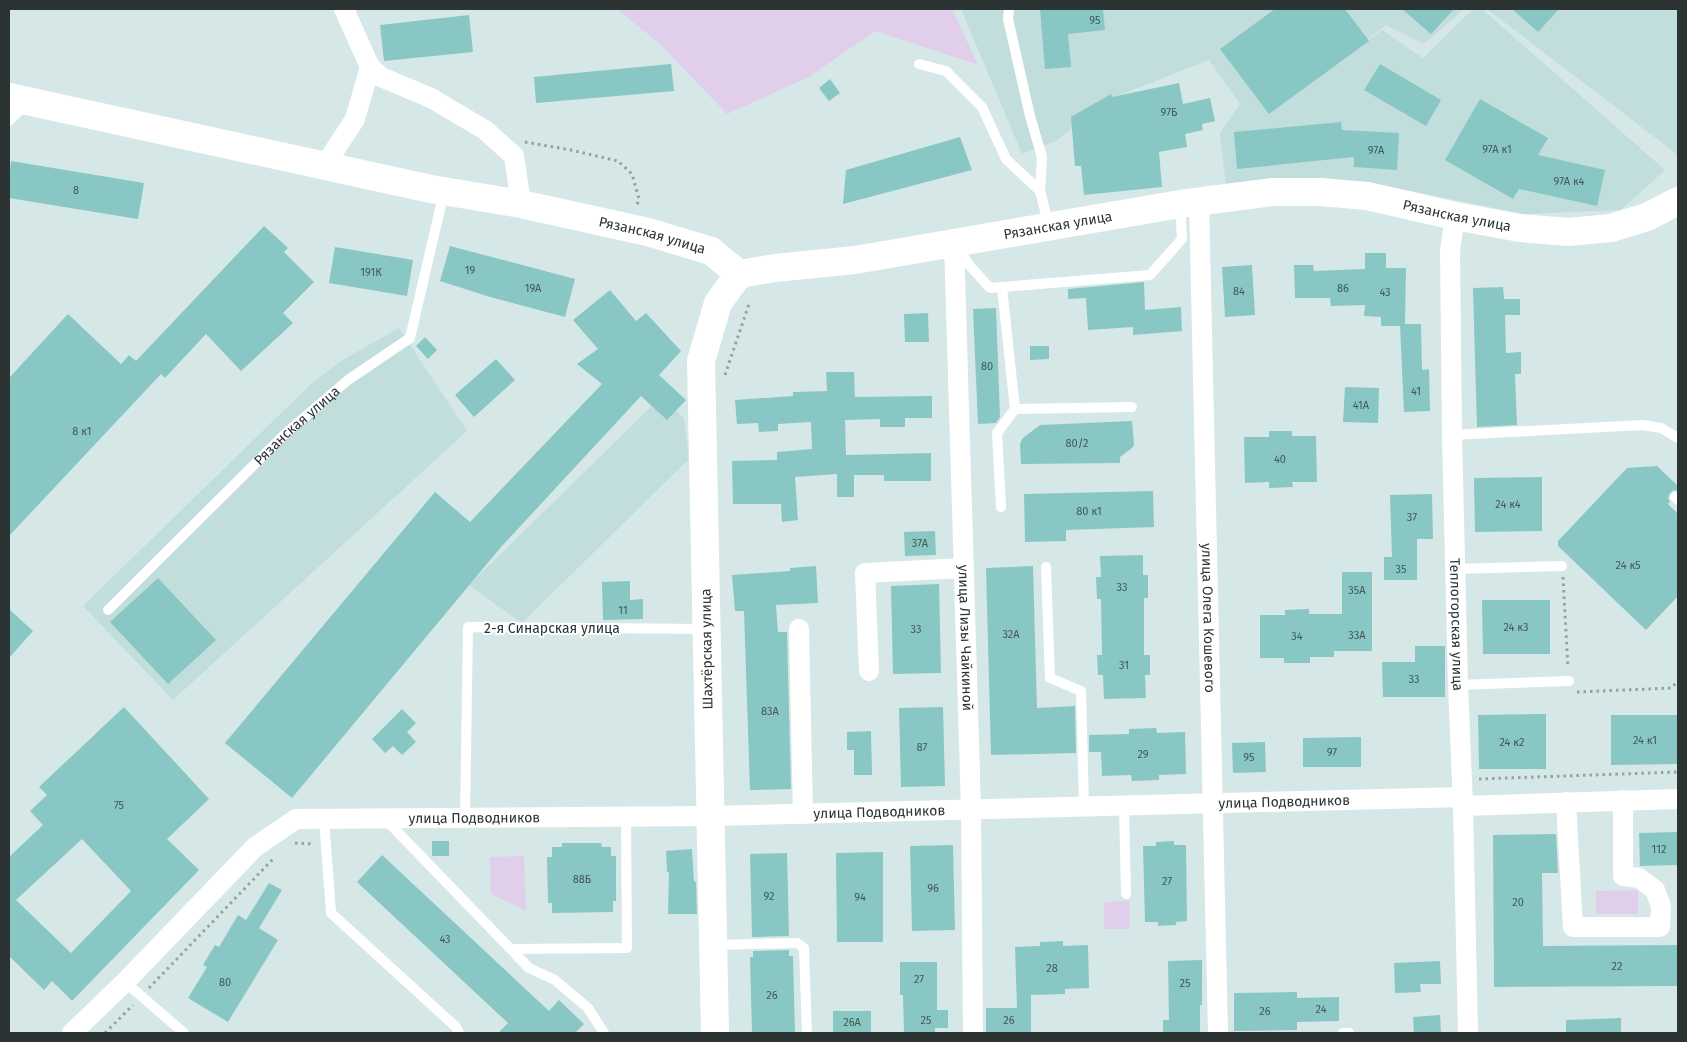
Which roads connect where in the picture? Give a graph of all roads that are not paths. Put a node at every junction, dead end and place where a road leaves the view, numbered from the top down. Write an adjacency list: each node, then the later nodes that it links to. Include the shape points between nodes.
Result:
1 (344, 9): 4 (street)
2 (1010, 9): 8 (lane, via 1008,19 1042,157)
3 (920, 64): 8 (lane, via 946,71 982,107 1006,159)
4 (370, 67): 7 (street, via 355,120); 12 (street, via 381,77 431,98 485,130 514,156)
5 (19, 99): 6 (lane); 7 (main road, Рязанская улица)
6 (9, 121)
7 (325, 166): 9 (main road, Рязанская улица)
8 (1040, 191): 14 (lane)
9 (444, 192): 12 (main road, Рязанская улица); 27 (lane, Рязанская улица, via 410,338 348,380 286,433)
10 (1678, 201): 13 (main road, Рязанская улица, via 1648,217 1611,228 1568,232 1520,228)
11 (1189, 203): 13 (main road, Рязанская улица, via 1273,192 1321,192 1367,196); 14 (main road, Рязанская улица); 17 (lane, via 1182,239 1150,275); 37 (street, улица Олега Кошевого)
12 (521, 204): 16 (main road, Рязанская улица, via 648,232 711,251)
13 (1455, 216): 20 (street, Теплогорская улица, via 1450,251)
14 (1049, 227): 15 (main road, Рязанская улица)
15 (954, 242): 16 (main road, Рязанская улица, via 855,260); 17 (lane, via 990,288); 25 (street, улица Лизы Чайкиной)
16 (739, 274): 28 (main road, Шахтёрская улица, via 718,304 701,361)
17 (1002, 287): 19 (lane)
18 (1132, 407): 19 (lane)
19 (1015, 409): 22 (lane, via 998,433)
20 (1452, 435): 21 (lane, via 1643,424 1661,428); 26 (street, Теплогорская улица)
21 (1678, 438)
22 (1001, 507)
23 (1562, 566): 26 (lane)
24 (1046, 567): 39 (lane, via 1050,678 1081,691)
25 (964, 568): 30 (street, via 864,573); 40 (street, улица Лизы Чайкиной)
26 (1455, 569): 32 (street, Теплогорская улица)
27 (108, 610)
28 (707, 629): 42 (main road, Шахтёрская улица); 44 (lane, 2-я Синарская улица, via 468,627)
29 (799, 629): 41 (street)
30 (869, 671)
31 (1569, 681): 32 (lane)
32 (1458, 685): 33 (street, Теплогорская улица)
33 (1463, 794): 36 (street, улица Подводников); 37 (street, улица Подводников); 61 (street, Теплогорская улица)
34 (1678, 799): 35 (street, улица Подводников)
35 (1623, 800): 36 (street, улица Подводников); 36 (street, via 1623,876 1640,878 1655,890 1662,906 1660,927 1572,927)
36 (1566, 802)
37 (1214, 803): 38 (street, улица Подводников); 58 (street, улица Олега Кошевого)
38 (1124, 806): 39 (street, улица Подводников); 47 (lane)
39 (1084, 807): 40 (street, улица Подводников)
40 (971, 810): 41 (street, улица Подводников); 57 (street, улица Лизы Чайкиной)
41 (803, 814): 42 (street, улица Подводников)
42 (711, 816): 43 (street, улица Подводников); 48 (main road, Шахтёрская улица)
43 (626, 817): 44 (street, улица Подводников); 49 (lane, via 627,948)
44 (465, 818): 46 (street, улица Подводников)
45 (324, 819): 46 (street, улица Подводников); 50 (street, улица Подводников, via 296,820 255,847); 53 (lane, via 331,913)
46 (385, 819): 49 (lane)
47 (1126, 894)
48 (714, 945): 55 (main road, Шахтёрская улица); 56 (lane, via 797,943 804,948)
49 (511, 948): 54 (lane, via 530,968 555,980 588,1008)
50 (125, 982): 51 (street); 52 (lane)
51 (72, 1033)
52 (184, 1033)
53 (459, 1033)
54 (604, 1033)
55 (715, 1033)
56 (807, 1033)
57 (973, 1033)
58 (1218, 1033)
59 (1343, 1033): 60 (lane)
60 (1349, 1033)
61 (1468, 1033)

